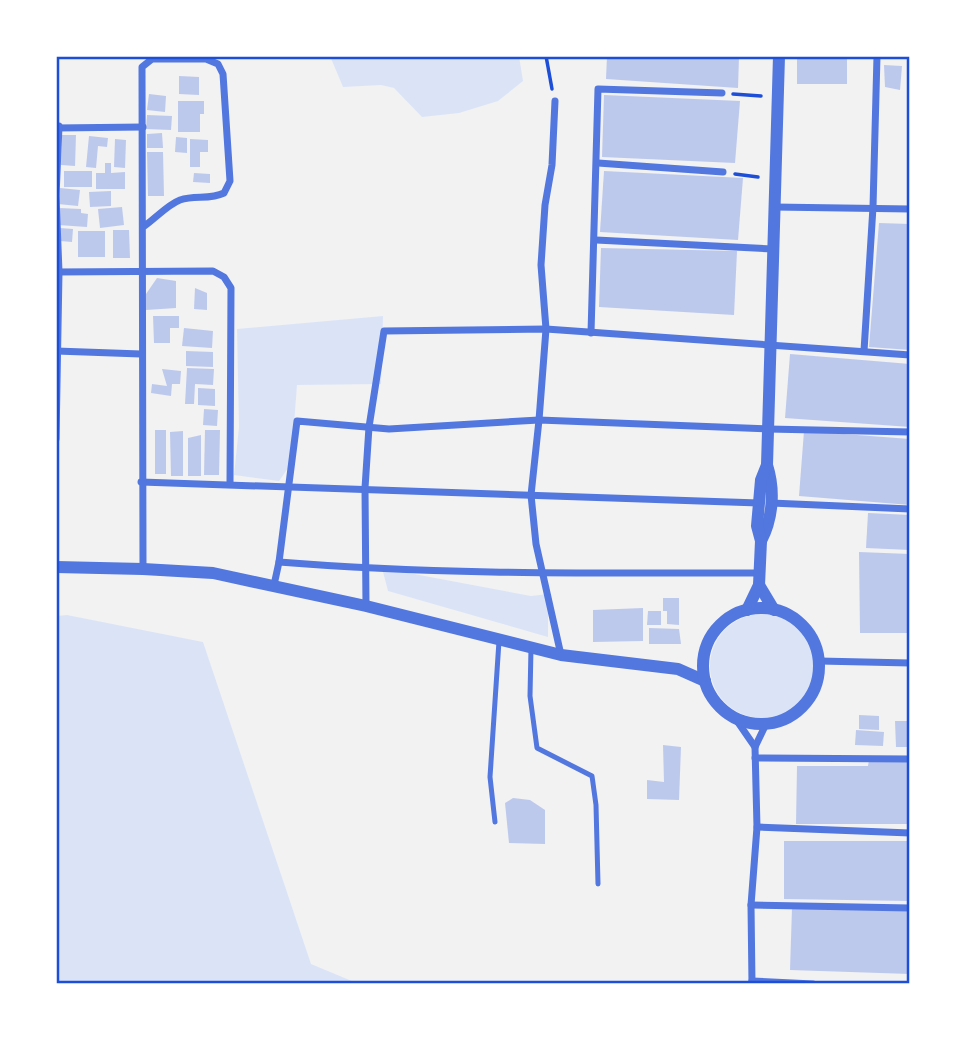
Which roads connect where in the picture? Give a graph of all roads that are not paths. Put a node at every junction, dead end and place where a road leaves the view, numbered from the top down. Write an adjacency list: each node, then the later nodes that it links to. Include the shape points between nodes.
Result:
1 (779, 56): 9 (street)
2 (877, 56): 10 (street)
3 (722, 93): 7 (street, via 598,89)
4 (555, 101): 17 (street, via 541,265)
5 (57, 127): 6 (street); 15 (street)
6 (143, 127): 12 (street); 12 (street, via 142,68 152,59 206,59 218,64 223,74 230,181 224,193 183,199)
7 (598, 163): 8 (street); 13 (street)
8 (723, 172)
9 (774, 207): 10 (street); 14 (street)
10 (873, 207): 11 (street); 21 (street)
11 (910, 209)
12 (143, 227): 16 (street)
13 (596, 240): 14 (street); 18 (street)
14 (772, 249): 19 (street)
15 (57, 272): 16 (street); 20 (street)
16 (142, 272): 22 (street); 31 (street, via 213,271 225,276 231,288)
17 (546, 329): 18 (street); 24 (street); 25 (street, via 384,331)
18 (591, 333): 19 (street)
19 (770, 346): 21 (street); 26 (street)
20 (57, 351): 22 (street); 28 (street)
21 (864, 351): 23 (street)
22 (141, 354): 30 (street)
23 (910, 355)
24 (540, 420): 25 (street, via 412,429); 26 (street); 34 (street)
25 (369, 427): 32 (street, via 297,421); 33 (street)
26 (768, 429): 27 (street); 35 (street, via 767,465 761,480)
27 (910, 432)
28 (56, 433): 29 (street)
29 (56, 439)
30 (141, 482): 31 (street); 39 (street)
31 (230, 483): 32 (street)
32 (290, 487): 33 (street); 37 (street)
33 (365, 488): 34 (street); 40 (street)
34 (531, 495): 35 (street); 41 (street)
35 (765, 503): 36 (street); 42 (street, via 757,526)
36 (910, 509)
37 (279, 562): 40 (street); 43 (street)
38 (56, 568): 39 (street)
39 (143, 569): 43 (street, via 213,573)
40 (366, 569): 41 (street); 44 (street)
41 (544, 573): 42 (street); 49 (street)
42 (759, 579): 45 (street); 46 (street)
43 (274, 585): 44 (street)
44 (366, 606): 47 (street)
45 (747, 610): 46 (street); 50 (street, via 718,627)
46 (774, 610): 51 (street, via 805,628)
47 (499, 641): 48 (street); 60 (lane, via 490,777)
48 (531, 648): 49 (street); 63 (lane, via 530,696 537,748 592,776)
49 (561, 655): 53 (street)
50 (704, 657): 53 (street); 54 (street)
51 (819, 661): 52 (street); 56 (street, via 817,683 806,704 788,718)
52 (910, 663)
53 (678, 669): 54 (street)
54 (705, 681): 55 (street, via 716,703)
55 (735, 718): 56 (street); 57 (street)
56 (766, 724): 57 (street)
57 (755, 747): 58 (street)
58 (755, 758): 59 (street); 61 (street)
59 (910, 759)
60 (495, 822)
61 (757, 827): 62 (street); 64 (street)
62 (910, 833)
63 (598, 884)
64 (751, 905): 65 (street); 66 (street)
65 (910, 908)
66 (752, 983): 67 (street)
67 (813, 984)

